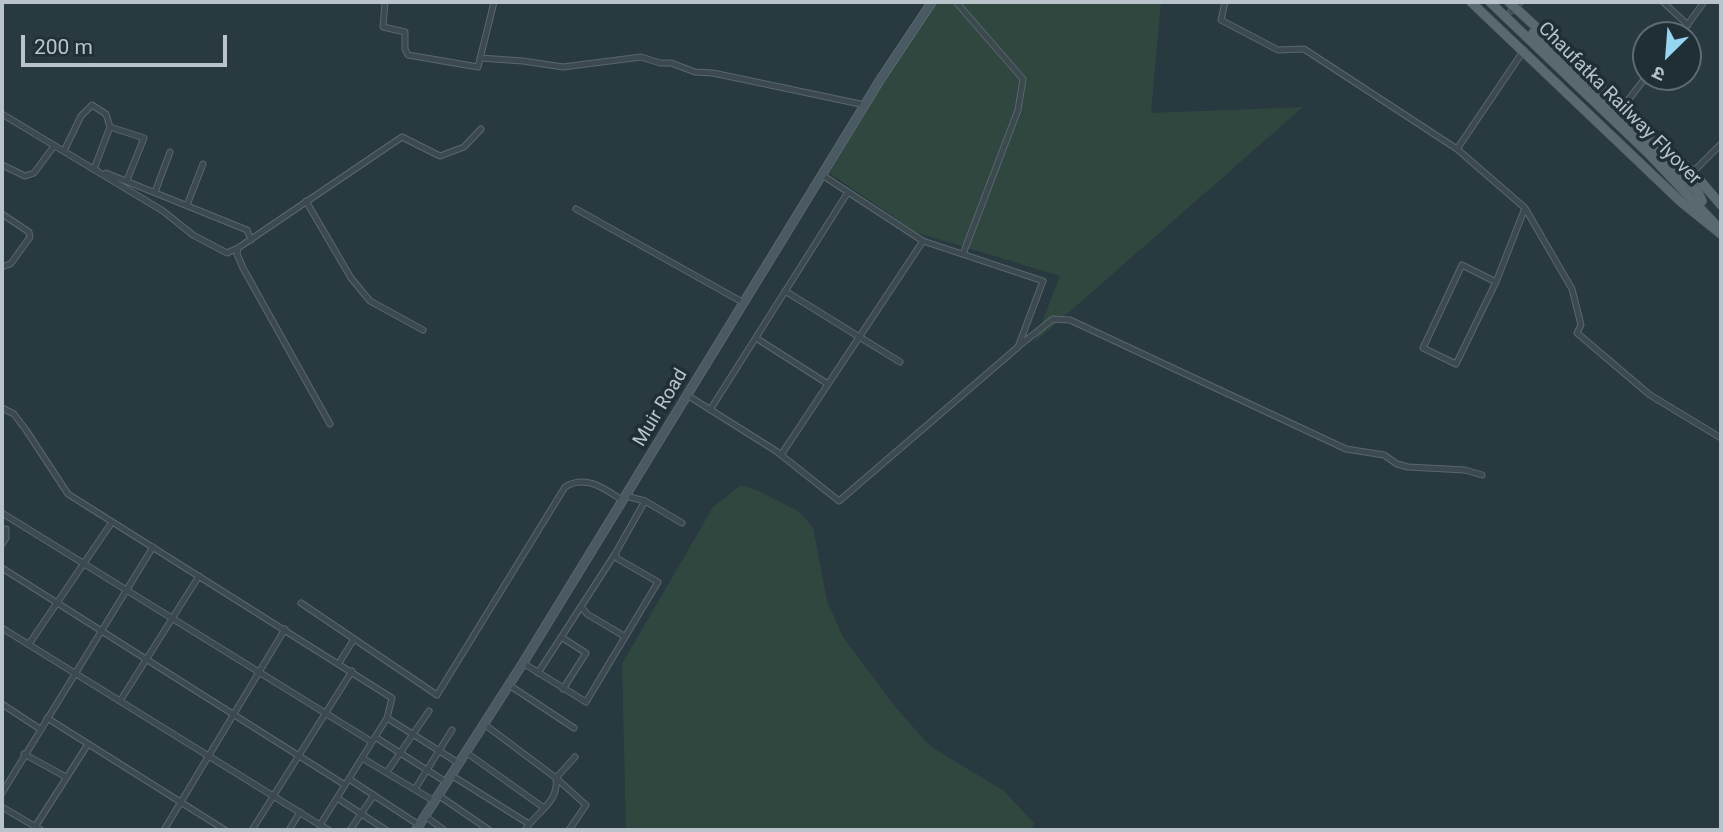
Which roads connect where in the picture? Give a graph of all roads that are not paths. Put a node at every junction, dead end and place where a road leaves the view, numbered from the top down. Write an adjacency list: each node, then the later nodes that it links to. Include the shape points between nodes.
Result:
1 (385, 2): 15 (street, via 383,27 405,32 408,55 478,67)
2 (494, 2): 15 (street)
3 (932, 2): 17 (main road, Muir Road)
4 (956, 2): 49 (street, via 1023,79 1018,110)
5 (1225, 2): 24 (street, via 1221,20 1278,50 1304,49)
6 (1471, 2): 14 (main road)
7 (1489, 2): 37 (main road, Chaufatka Railway Flyover)
8 (1501, 2): 11 (main road)
9 (1663, 2): 12 (street)
10 (1704, 2): 13 (street)
11 (1514, 6): 18 (main road)
12 (1684, 21)
13 (1691, 21)
14 (1524, 50): 24 (street); 45 (main road, via 1680,201)
15 (480, 58): 17 (street, via 563,67 641,57)
16 (1635, 91): 18 (street)
17 (865, 105): 31 (main road, Muir Road)
18 (1620, 110): 30 (main road); 37 (main road, via 1702,197 1700,204)
19 (2, 114): 23 (street)
20 (110, 127): 25 (street, via 106,114 92,104); 29 (street); 32 (street, via 144,138)
21 (481, 129): 36 (street, via 464,147 440,156 402,137)
22 (1721, 144): 30 (street)
23 (54, 146): 25 (street); 28 (street, via 34,173 25,176)
24 (1457, 149): 40 (street)
25 (64, 151): 29 (street)
26 (170, 152): 34 (street)
27 (203, 164): 38 (street)
28 (2, 165)
29 (94, 169): 32 (street); 48 (street, via 227,253)
30 (1693, 172): 33 (main road)
31 (822, 175): 35 (street); 53 (main road, Muir Road)
32 (127, 180): 34 (street)
33 (1705, 185): 39 (main road); 42 (main road, via 1711,199)
34 (155, 192): 38 (street)
35 (848, 192): 47 (street); 52 (street)
36 (306, 201): 46 (street); 54 (street, via 351,278 370,301)
37 (1693, 202): 42 (main road, Chaufatka Railway Flyover)
38 (187, 205): 46 (street, via 247,230)
39 (1721, 205)
40 (1525, 208): 51 (street); 64 (street, via 1572,289 1581,325 1577,333 1650,395)
41 (576, 209): 53 (street)
42 (1705, 212): 44 (main road); 45 (main road)
43 (2, 214): 50 (street, via 30,237 11,263)
44 (1721, 221)
45 (1721, 232)
46 (250, 240): 48 (street)
47 (923, 241): 49 (street); 55 (street)
48 (239, 248): 63 (street, via 243,268)
49 (963, 254): 57 (street, via 1043,281)
50 (2, 267)
51 (1496, 282): 51 (street, via 1456,364 1423,348 1462,265)
52 (785, 291): 55 (street); 56 (street)
53 (744, 303): 60 (main road, Muir Road)
54 (423, 330)
55 (859, 337): 58 (street); 59 (street)
56 (755, 338): 59 (street); 62 (street)
57 (1018, 347): 65 (street, via 839,500); 66 (street, via 1053,319 1070,320 1346,449 1384,455 1408,467)
58 (900, 362)
59 (828, 384): 65 (street)
60 (687, 395): 62 (street); 67 (main road, Muir Road)
61 (2, 408): 70 (street, via 14,414 68,494)
62 (710, 410): 65 (street)
63 (330, 424)
64 (1721, 438)
65 (781, 455)
66 (1482, 475)
67 (624, 498): 68 (street); 89 (street, via 597,484 565,487 437,695); 93 (main road, Muir Road)
68 (646, 501): 71 (street); 75 (street)
69 (2, 513): 76 (street)
70 (112, 522): 74 (street); 76 (street)
71 (682, 523)
72 (6, 529): 73 (street)
73 (2, 544)
74 (153, 547): 78 (street); 79 (street)
75 (614, 554): 82 (street); 87 (street, via 658,582)
76 (85, 564): 79 (street); 80 (street)
77 (2, 568): 80 (street)
78 (199, 576): 83 (street); 85 (street)
79 (126, 590): 83 (street); 86 (street)
80 (59, 602): 86 (street); 90 (street)
81 (301, 603): 89 (street)
82 (581, 606): 87 (street); 88 (street)
83 (172, 618): 91 (street); 94 (street)
84 (2, 628): 90 (street)
85 (285, 629): 92 (street); 94 (street)
86 (102, 632): 91 (street); 97 (street)
87 (624, 636): 99 (street, via 586,702)
88 (561, 637): 96 (street); 99 (street, via 586,653)
89 (354, 639): 92 (street)
90 (29, 644): 97 (street)
91 (147, 658): 100 (street); 104 (street)
92 (339, 663): 95 (street)
93 (523, 663): 96 (street); 98 (main road, Muir Road)
94 (259, 671): 103 (street); 104 (street)
95 (352, 671): 103 (street); 106 (street, via 392,698)
96 (538, 673): 99 (street)
97 (74, 674): 100 (street); 105 (street)
98 (509, 685): 107 (main road, Muir Road); 108 (street)
99 (563, 690)
100 (120, 701): 118 (street)
101 (2, 704): 109 (street)
102 (429, 711): 111 (street)
103 (326, 713): 112 (street); 119 (street)
104 (233, 714): 118 (street); 119 (street)
105 (47, 718): 109 (street); 113 (street)
106 (387, 719): 111 (street); 112 (street)
107 (484, 724): 116 (main road, Muir Road); 127 (street)
108 (574, 728)
109 (40, 729): 117 (street)
110 (452, 730): 114 (street)
111 (412, 734): 114 (street); 115 (street)
112 (374, 740): 115 (street); 121 (street)
113 (88, 744): 125 (street); 135 (street)
114 (439, 751): 122 (street); 123 (street)
115 (399, 753): 123 (street); 124 (street)
116 (467, 753): 122 (main road, Muir Road); 137 (street)
117 (24, 754): 125 (street); 130 (street)
118 (208, 755): 132 (street); 135 (street)
119 (299, 755): 128 (street); 132 (street)
120 (575, 757): 127 (street)
121 (362, 758): 124 (street); 128 (street)
122 (460, 764): 126 (main road, Muir Road)
123 (426, 770): 126 (street); 129 (street)
124 (387, 772): 129 (street)
125 (66, 777): 143 (street)
126 (449, 778): 134 (main road, Muir Road); 142 (street)
127 (556, 778): 137 (street, via 558,789); 154 (street, via 586,805)
128 (347, 782): 131 (street); 133 (street)
129 (415, 789): 134 (street)
130 (2, 793)
131 (374, 795): 139 (street); 144 (street)
132 (273, 796): 138 (street); 147 (street)
133 (337, 798): 139 (street); 141 (street)
134 (436, 798): 140 (main road, Muir Road); 153 (street)
135 (181, 802): 145 (street); 146 (street)
136 (2, 807): 143 (street)
137 (544, 808): 142 (street)
138 (300, 813): 141 (street); 148 (street)
139 (361, 814): 150 (street); 151 (street)
140 (425, 816): 144 (main road, Muir Road); 152 (street)
141 (320, 825): 149 (street)
142 (527, 827)
143 (38, 828)
144 (417, 828)
145 (164, 830)
146 (225, 830)
147 (252, 830)
148 (289, 830)
149 (329, 830)
150 (350, 830)
151 (386, 830)
152 (444, 830)
153 (489, 830)
154 (569, 830)

